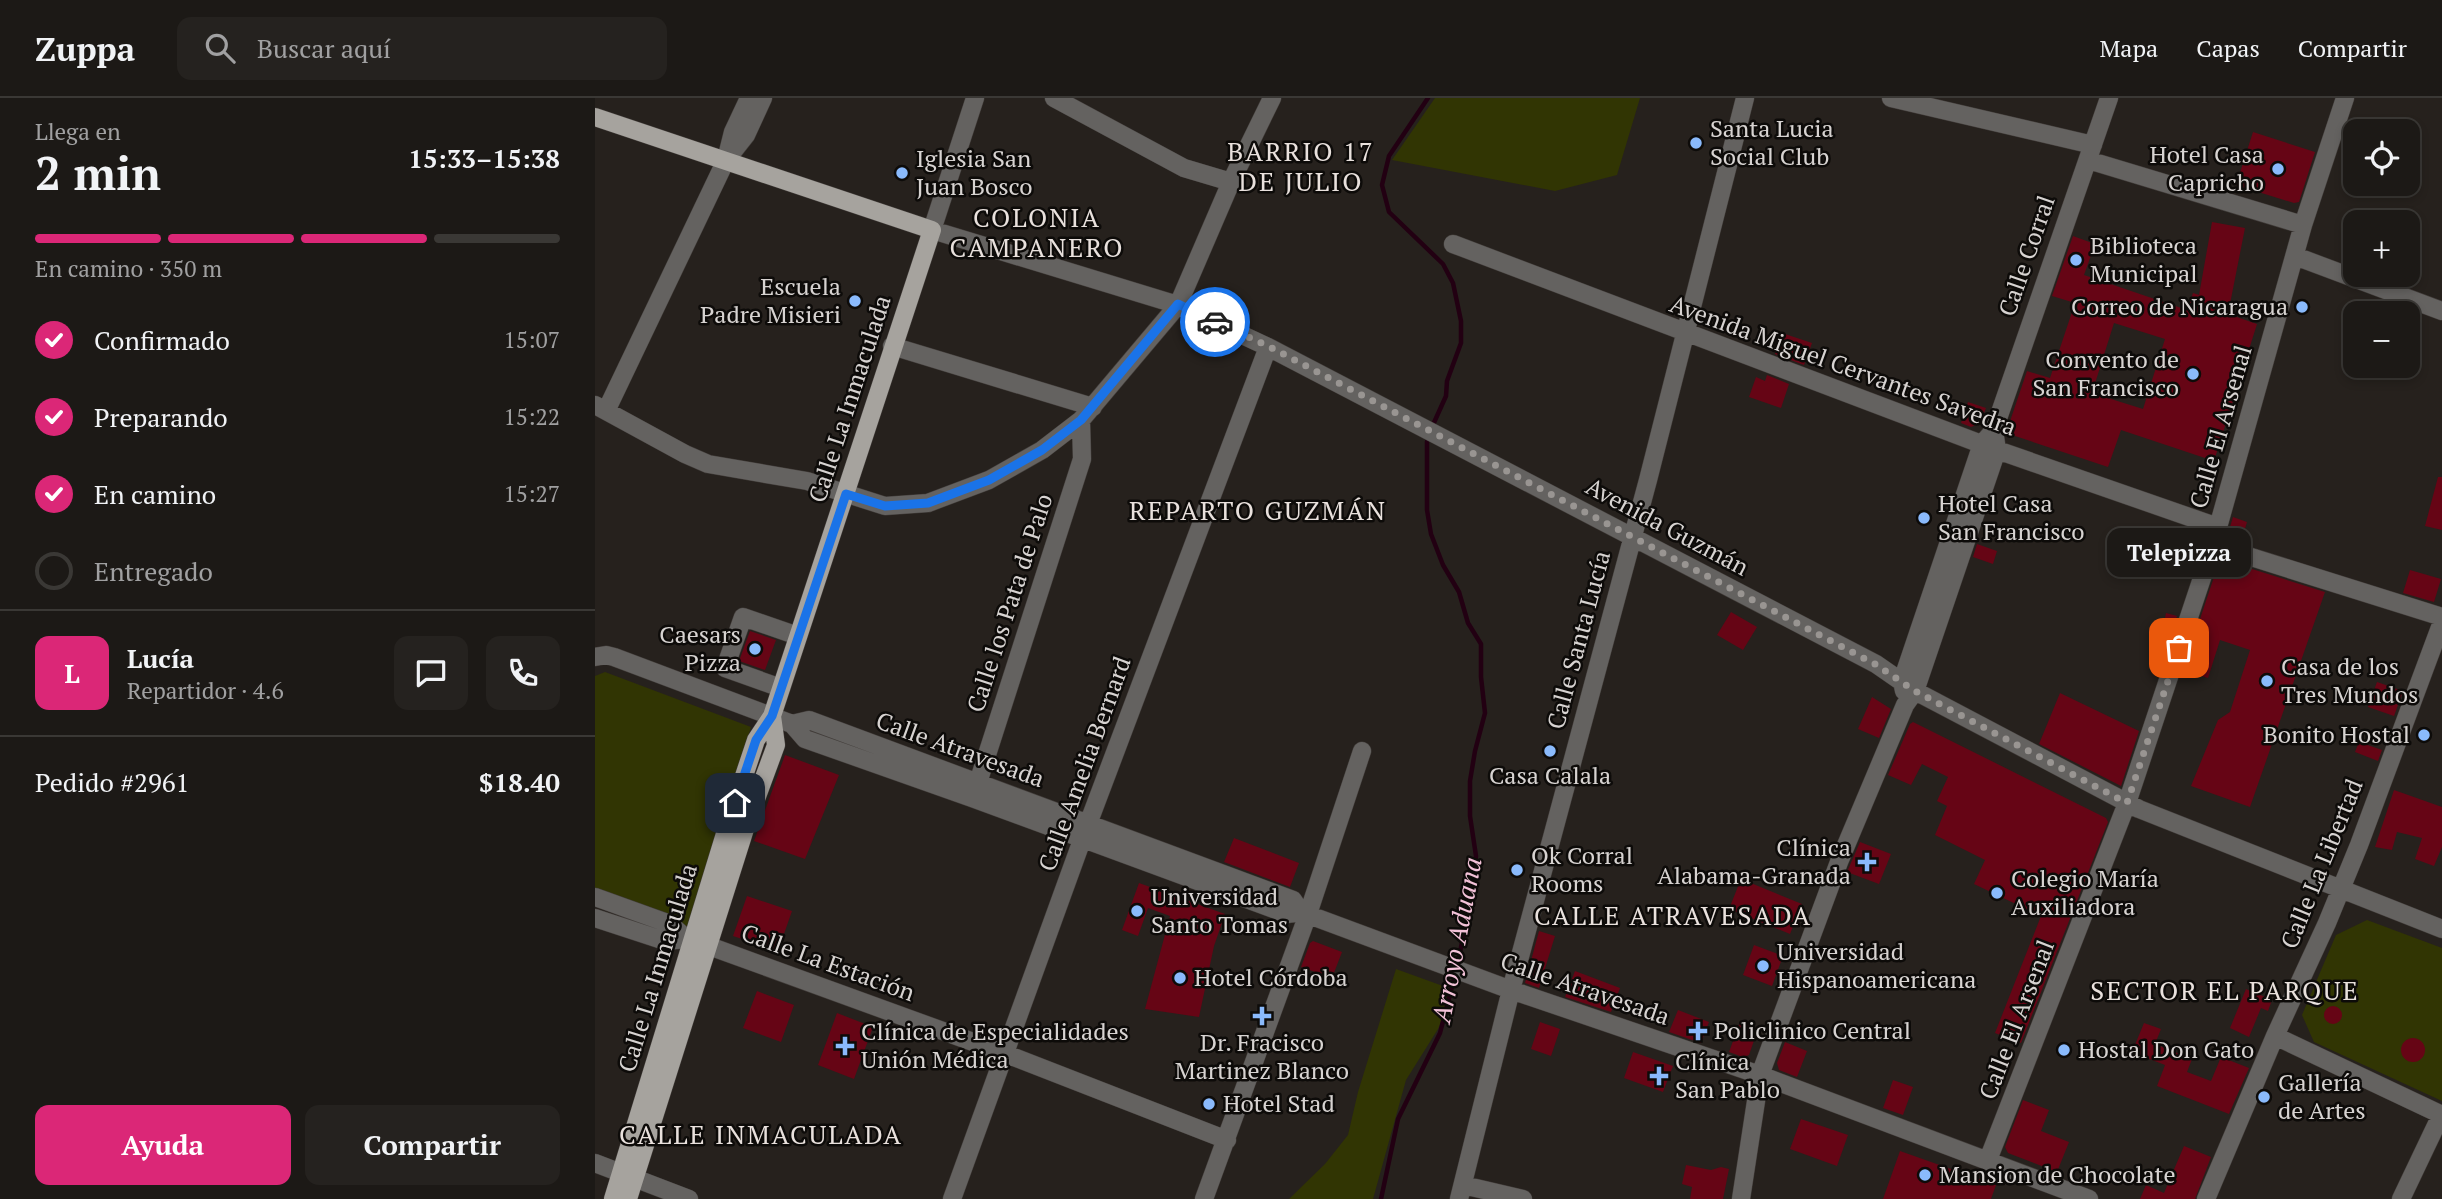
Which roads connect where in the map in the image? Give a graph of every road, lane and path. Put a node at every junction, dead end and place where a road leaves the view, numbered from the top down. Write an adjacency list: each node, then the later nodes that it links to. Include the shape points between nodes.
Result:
1 (749, 98): 12 (street)
2 (764, 98): 12 (street, via 746,135)
3 (975, 98): 15 (street, Calle La Inmaculada)
4 (1054, 98): 13 (street, via 1184,167)
5 (1272, 98): 13 (street)
6 (1745, 98): 20 (street, Calle Santa Lucía)
7 (1891, 98): 11 (street)
8 (2109, 98): 11 (street, Calle Corral)
9 (2345, 98): 14 (street, Calle El Arsenal)
10 (595, 117): 12 (main road)
11 (2090, 153): 14 (street); 25 (street, Calle Corral)
12 (726, 160): 15 (main road); 23 (street)
13 (1231, 183): 18 (street)
14 (2303, 225): 17 (street, Calle El Arsenal)
15 (932, 230): 18 (street, Avenida Guzmán); 21 (main road, Calle La Inmaculada)
16 (1453, 244): 20 (street, Avenida Miguel Cervantes Savedra)
17 (2295, 256): 19 (street); 27 (street, Calle El Arsenal)
18 (1178, 304): 22 (street, Avenida Guzmán); 24 (street)
19 (2442, 312)
20 (1685, 333): 25 (street, Avenida Miguel Cervantes Savedra); 28 (street, Calle Santa Lucía)
21 (892, 346): 24 (street); 26 (main road, Calle La Inmaculada)
22 (1268, 346): 28 (street, Avenida Guzmán); 42 (street, Calle Amelia Bernard)
23 (601, 407): 26 (street, via 708,464 807,481)
24 (1087, 414): 26 (street, via 1042,450 989,480 928,503 885,506); 40 (street, Calle los Pata de Palo, via 1082,459)
25 (1991, 441): 27 (street, Avenida Miguel Cervantes Savedra); 34 (street, Calle Corral)
26 (846, 494): 31 (main road, Calle La Inmaculada)
27 (2218, 527): 29 (street, Calle El Arsenal)
28 (1632, 536): 34 (street, Avenida Guzmán, via 1875,664); 49 (street, Calle Santa Lucía)
29 (2213, 545): 30 (street); 41 (street, Calle El Arsenal)
30 (2442, 619): 43 (street, Calle La Libertad)
31 (798, 636): 33 (main road, Calle La Inmaculada); 33 (street, via 743,617 725,668)
32 (595, 657): 35 (street, Calle Atravesada, via 614,657)
33 (781, 688): 35 (main road, Calle La Inmaculada)
34 (1907, 692): 41 (street, Avenida Guzmán); 52 (street, Calle Corral)
35 (772, 716): 36 (street, Calle Atravesada); 48 (main road, Calle La Inmaculada, via 756,740 737,827)
36 (792, 724): 37 (street, Calle Atravesada, via 810,720); 39 (street, Calle Atravesada, via 805,739)
37 (883, 747): 39 (street); 40 (street, Calle Atravesada)
38 (1362, 751): 45 (street)
39 (876, 764): 40 (street, Calle Atravesada)
40 (975, 790): 42 (street, Calle Atravesada)
41 (2127, 803): 43 (street, Avenida Guzmán); 55 (street, Calle El Arsenal)
42 (1085, 832): 45 (street, Calle Atravesada, via 1198,873 1293,900); 51 (street, Calle Amelia Bernard)
43 (2341, 890): 47 (street, Avenida Guzmán); 50 (street, Calle La Libertad)
44 (595, 897): 48 (street, Calle La Estación, via 670,924)
45 (1305, 913): 49 (street, Calle Atravesada); 54 (street)
46 (595, 918): 48 (street, Calle La Estación, via 665,941)
47 (2442, 929)
48 (696, 942): 51 (street, Calle La Estación); 57 (main road, Calle La Inmaculada, via 664,1060)
49 (1511, 990): 52 (street, Calle Atravesada); 58 (street, Calle Santa Lucía)
50 (2275, 1036): 53 (street); 67 (street, Calle La Libertad)
51 (1006, 1054): 54 (street, Calle La Estación); 62 (street, Calle Amelia Bernard)
52 (1760, 1075): 55 (street, Calle Atravesada); 65 (street, Calle Corral)
53 (2442, 1115): 68 (street)
54 (1227, 1140): 63 (street)
55 (1989, 1160): 66 (street, Calle Atravesada)
56 (595, 1163): 57 (street)
57 (638, 1183): 59 (main road, Calle La Inmaculada); 60 (main road, Calle La Inmaculada); 61 (street)
58 (1461, 1192): 64 (street)
59 (614, 1199)
60 (628, 1199)
61 (689, 1199)
62 (952, 1199)
63 (1204, 1199)
64 (1523, 1199)
65 (1741, 1199)
66 (2089, 1199)
67 (2206, 1199)
68 (2401, 1199)

